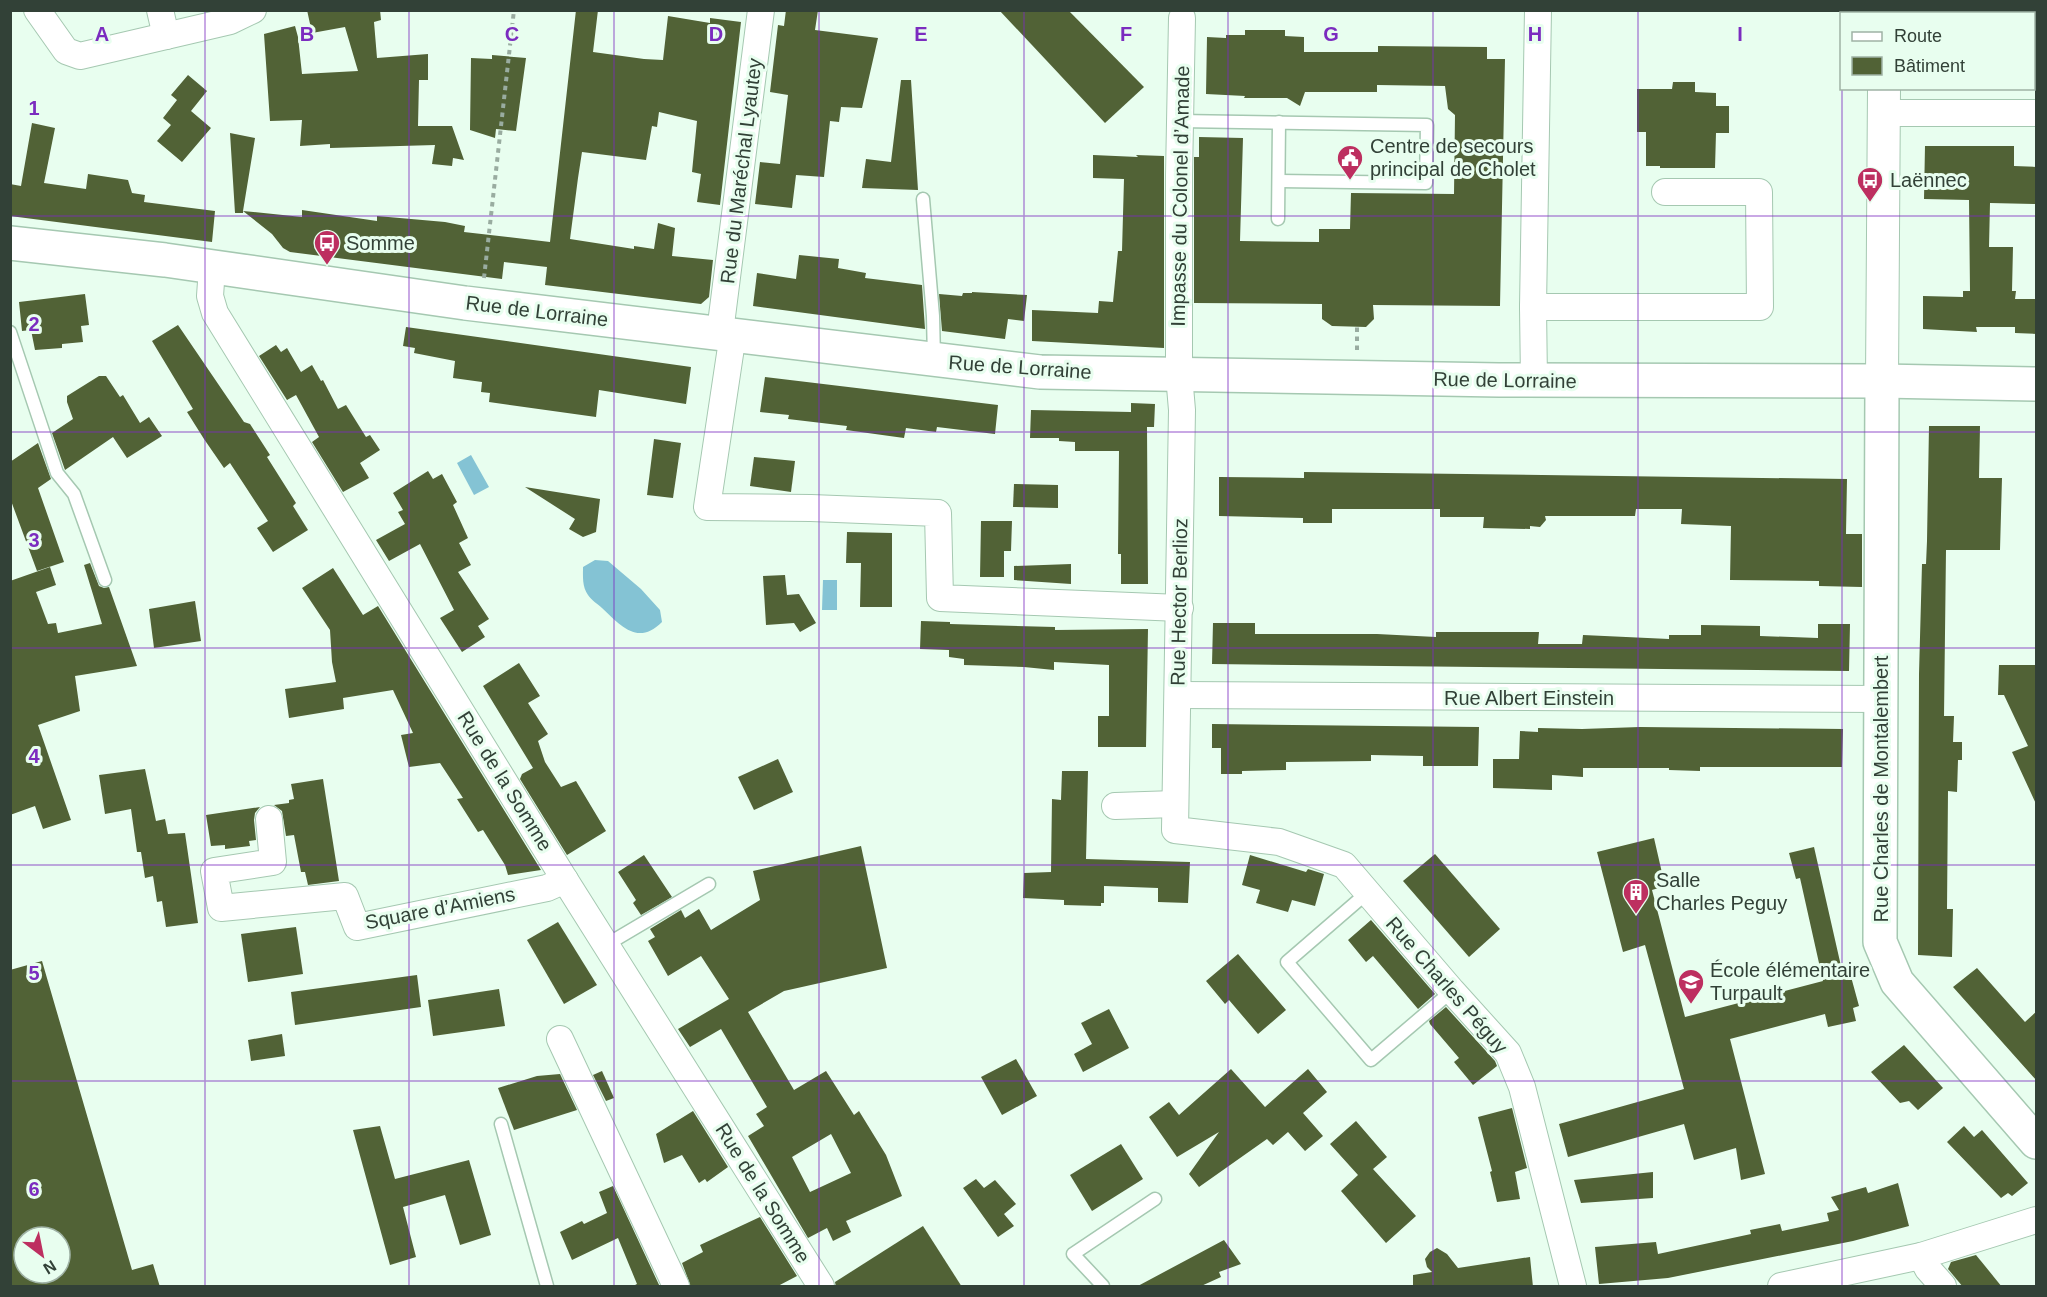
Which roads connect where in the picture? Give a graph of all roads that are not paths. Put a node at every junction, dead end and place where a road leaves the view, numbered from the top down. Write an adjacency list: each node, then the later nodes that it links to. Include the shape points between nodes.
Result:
1 (37, 10): 7 (street, via 66,51 80,56)
2 (160, 10): 7 (street)
3 (253, 10): 7 (street, via 230,21)
4 (761, 10): 20 (street, Rue du Maréchal Lyautey)
5 (1538, 10): 18 (street)
6 (1182, 18): 10 (street, Impasse du Colonel d’Amade)
7 (166, 36)
8 (1883, 101): 9 (street); 24 (street)
9 (2037, 113)
10 (1180, 121): 11 (lane); 22 (street, Impasse du Colonel d’Amade)
11 (1279, 122): 12 (lane); 12 (lane, via 1427,124 1426,183)
12 (1279, 181): 15 (lane)
13 (1665, 192): 18 (street, via 1759,192 1760,307)
14 (923, 199): 21 (lane)
15 (1278, 219)
16 (11, 245): 17 (main road, Rue de Lorraine)
17 (212, 268): 20 (main road, Rue de Lorraine); 34 (street, Rue de la Somme, via 210,296 215,313)
18 (1533, 307): 23 (street)
19 (10, 332): 26 (lane, via 57,473 74,494)
20 (726, 333): 21 (main road, Rue de Lorraine); 27 (street, Rue du Maréchal Lyautey, via 731,357 707,507 939,513 940,598)
21 (934, 360): 22 (main road, Rue de Lorraine, via 1040,372)
22 (1179, 375): 23 (main road, Rue de Lorraine); 27 (street, Rue Hector Berlioz)
23 (1534, 381): 24 (main road, Rue de Lorraine)
24 (1882, 381): 25 (main road, Rue de Lorraine); 29 (main road, Rue Charles de Montalembert)
25 (2037, 384)
26 (105, 580)
27 (1180, 608): 28 (street, Rue Hector Berlioz)
28 (1178, 695): 29 (street, Rue Albert Einstein); 30 (street, Rue Hector Berlioz)
29 (1881, 699): 41 (main road, Rue Charles de Montalembert, via 1880,942 1897,982)
30 (1175, 804): 31 (street); 33 (street, Rue Hector Berlioz)
31 (1115, 806)
32 (269, 819): 34 (street, Square d’Amiens, via 273,862 214,872 221,908 345,896 357,927 547,888)
33 (1175, 830): 36 (street, Rue Charles Péguy, via 1279,842 1344,865)
34 (565, 880): 37 (street, Rue de la Somme)
35 (709, 884): 37 (lane)
36 (1368, 892): 38 (street, Rue Charles Péguy); 38 (lane, via 1287,962 1371,1060)
37 (606, 945): 47 (street, Rue de la Somme)
38 (1452, 991): 49 (street, Rue Charles Péguy, via 1508,1053 1522,1087)
39 (560, 1039): 46 (street)
40 (501, 1124): 45 (lane)
41 (2037, 1142)
42 (1155, 1199): 48 (lane, via 1073,1254)
43 (2037, 1220): 44 (street)
44 (1921, 1256): 50 (street); 51 (street)
45 (547, 1287)
46 (676, 1287)
47 (821, 1287)
48 (1103, 1287)
49 (1573, 1287)
50 (1781, 1287)
51 (1943, 1287)

